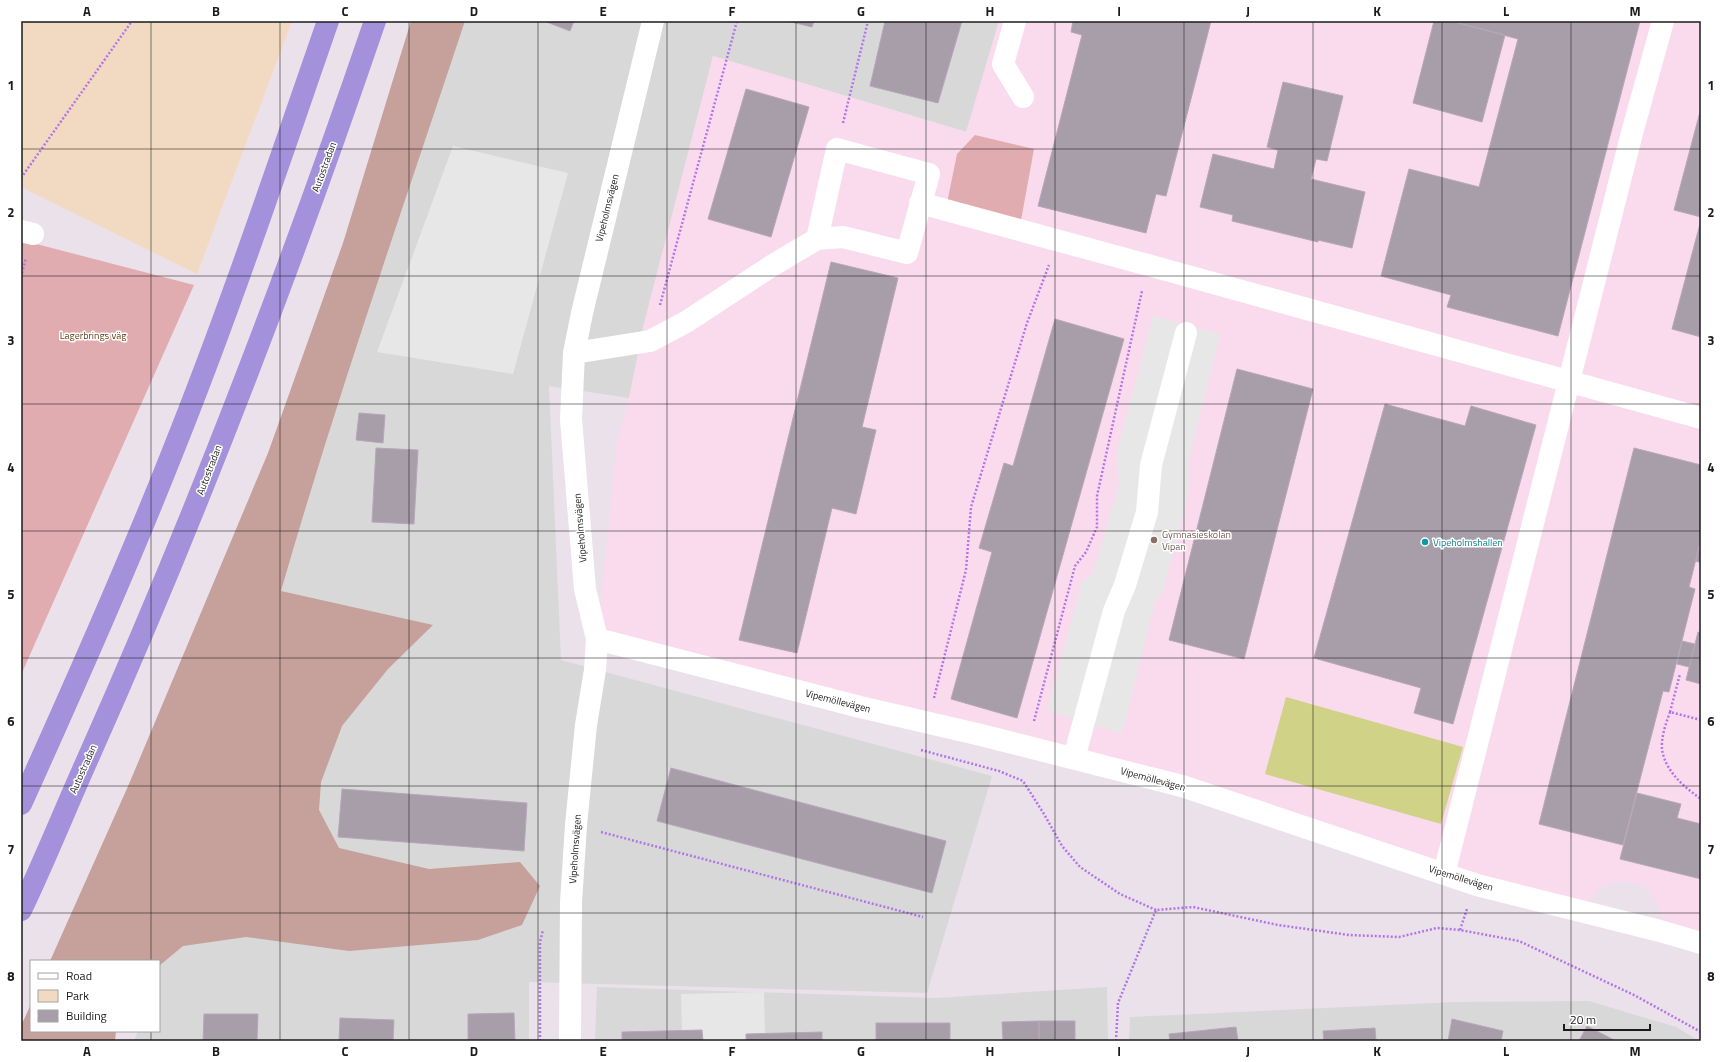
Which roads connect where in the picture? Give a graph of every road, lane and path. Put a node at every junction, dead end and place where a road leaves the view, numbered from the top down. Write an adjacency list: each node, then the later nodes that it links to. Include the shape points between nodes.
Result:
1 (132, 21): 11 (path)
2 (328, 21): 30 (highway, via 252,243 173,450 90,650)
3 (375, 21): 33 (highway, Autostradan, via 290,259 189,522)
4 (653, 21): 18 (street, Vipeholmsvägen)
5 (737, 21): 17 (path)
6 (868, 21): 10 (path)
7 (1015, 21): 9 (street, via 1003,64)
8 (1663, 21): 19 (street)
9 (1023, 97)
10 (837, 149): 12 (street, via 929,174); 13 (street)
11 (21, 178)
12 (920, 203): 13 (street, via 907,252 843,237); 14 (street)
13 (817, 239): 17 (street, via 686,322)
14 (1058, 240): 15 (street); 25 (path, via 1027,323 970,507 966,570)
15 (1148, 265): 19 (street); 26 (path, via 1097,496 1097,527 1086,552 1075,566)
16 (1186, 333): 28 (street, via 1151,465 1147,512 1125,585 1114,611)
17 (650, 341): 18 (street)
18 (574, 353): 21 (street, Vipeholmsvägen, via 571,419 585,589)
19 (1568, 382): 20 (street); 32 (street)
20 (1701, 418)
21 (597, 639): 25 (street, Vipemöllevägen); 31 (street, Vipeholmsvägen)
22 (1680, 674): 23 (path)
23 (1670, 712): 24 (path); 29 (path, via 1663,736 1662,748 1665,759 1676,778)
24 (1701, 720)
25 (927, 722): 26 (street, Vipemöllevägen)
26 (1027, 746): 28 (street, Vipemöllevägen)
27 (917, 749): 34 (path, via 999,771 1023,781 1062,846 1080,867 1120,894)
28 (1074, 758): 32 (street, Vipemöllevägen, via 1182,786)
29 (1701, 799)
30 (21, 804)
31 (576, 825): 36 (path); 41 (street, Vipeholmsvägen, via 571,902)
32 (1444, 874): 38 (street, Vipemöllevägen, via 1477,885)
33 (25, 901): 35 (highway, Autostradan)
34 (1156, 910): 39 (path, via 1193,907 1278,925 1349,935 1399,937 1437,928 1519,941 1634,995); 42 (path, via 1118,1003)
35 (21, 915)
36 (923, 917)
37 (544, 928): 40 (path, via 540,942)
38 (1701, 943)
39 (1701, 1032)
40 (540, 1041)
41 (570, 1041)
42 (1116, 1041)

